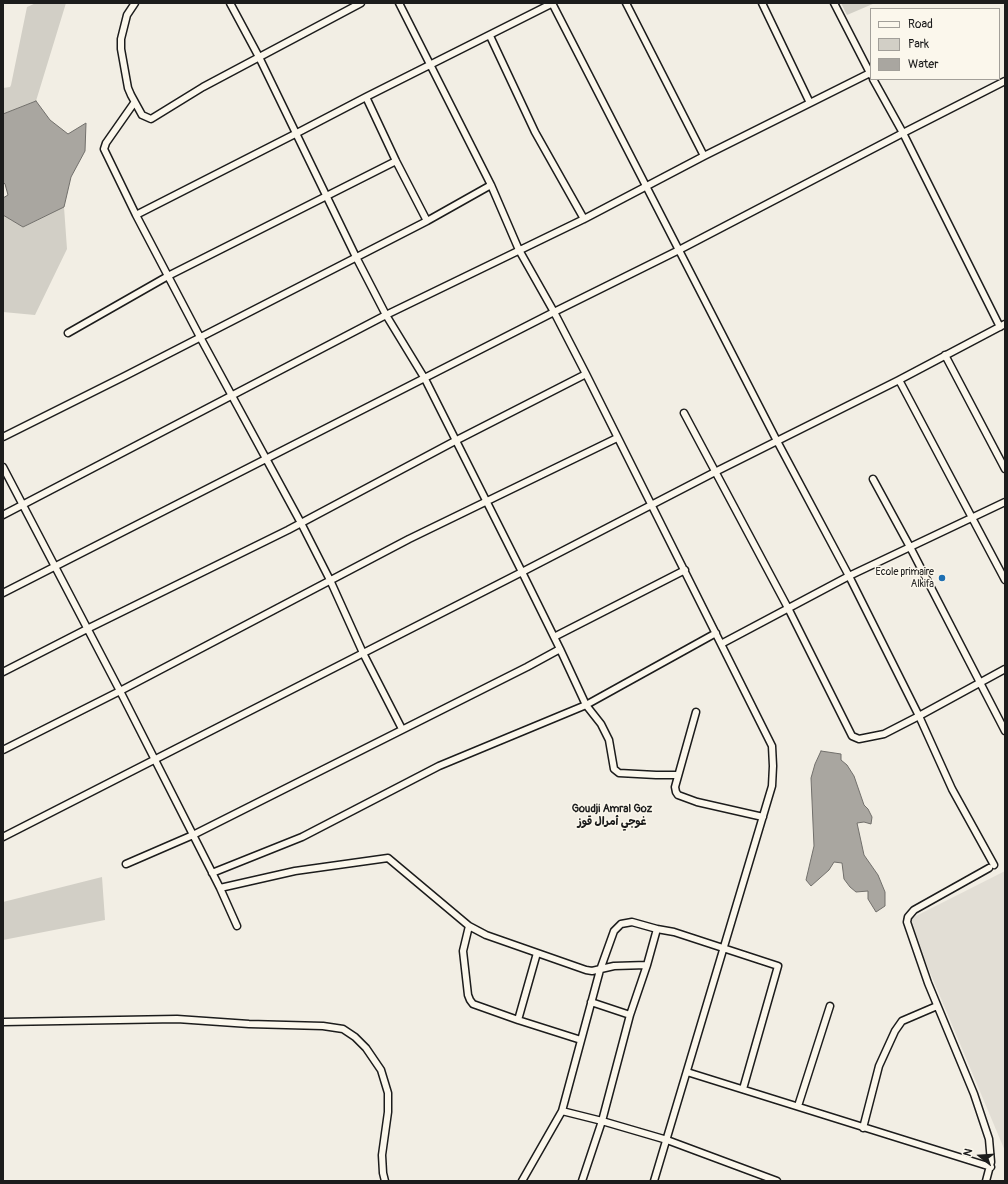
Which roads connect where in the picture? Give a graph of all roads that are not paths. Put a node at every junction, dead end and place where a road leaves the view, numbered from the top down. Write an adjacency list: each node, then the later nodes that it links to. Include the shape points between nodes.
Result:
1 (135, 3): 16 (street, via 127,15 121,39 128,88)
2 (230, 3): 10 (street)
3 (361, 3): 10 (street)
4 (400, 3): 11 (street)
5 (553, 3): 9 (street); 23 (street)
6 (626, 3): 20 (street)
7 (762, 3): 17 (street)
8 (834, 3): 12 (street)
9 (490, 36): 11 (street); 26 (street, via 535,132)
10 (259, 57): 16 (street, via 151,118 142,115); 18 (street)
11 (430, 64): 15 (street); 22 (street)
12 (870, 74): 17 (street)
13 (874, 80): 19 (street)
14 (1005, 81): 19 (street)
15 (366, 97): 18 (street); 21 (street)
16 (134, 102): 25 (street, via 104,149)
17 (810, 103): 20 (street)
18 (297, 133): 24 (street); 25 (street)
19 (903, 133): 29 (street); 34 (street)
20 (704, 156): 23 (street)
21 (396, 161): 24 (street); 27 (street)
22 (490, 185): 27 (street); 28 (street)
23 (647, 186): 26 (street); 29 (street)
24 (326, 197): 30 (street); 31 (street)
25 (136, 215): 31 (street)
26 (584, 219): 28 (street)
27 (427, 221): 30 (street)
28 (519, 250): 32 (street); 33 (street)
29 (679, 250): 32 (street); 46 (street)
30 (356, 257): 33 (street); 36 (street)
31 (168, 276): 35 (street); 36 (street)
32 (554, 312): 38 (street); 39 (street)
33 (386, 315): 39 (street); 41 (street)
34 (1003, 325): 37 (street)
35 (68, 333)
36 (200, 337): 41 (street); 43 (street)
37 (945, 355): 40 (street); 49 (street)
38 (586, 374): 44 (street); 45 (street)
39 (425, 379): 45 (street); 47 (street)
40 (899, 380): 46 (street); 57 (street)
41 (232, 396): 47 (street); 54 (street)
42 (684, 413): 50 (street)
43 (3, 437)
44 (617, 438): 52 (street); 55 (street)
45 (455, 441): 52 (street); 58 (street)
46 (777, 441): 50 (street); 63 (street)
47 (267, 459): 58 (street); 60 (street)
48 (3, 467): 54 (street)
49 (1005, 469)
50 (715, 472): 55 (street); 67 (street)
51 (873, 479): 59 (street)
52 (487, 502): 62 (street); 64 (street)
53 (1005, 502): 57 (street)
54 (22, 505): 56 (street); 60 (street)
55 (652, 505): 61 (street); 62 (street)
56 (3, 514)
57 (972, 518): 59 (street); 65 (street)
58 (301, 523): 64 (street); 68 (street)
59 (910, 547): 63 (street); 76 (street)
60 (55, 567): 66 (street); 68 (street)
61 (685, 570): 69 (street); 70 (street)
62 (522, 572): 70 (street); 73 (street)
63 (849, 576): 67 (street); 80 (street)
64 (330, 580): 73 (street); 77 (street)
65 (1005, 580)
66 (3, 593)
67 (788, 608): 71 (street); 80 (street, via 852,736 859,739 884,734)
68 (87, 629): 75 (street); 77 (street)
69 (716, 633): 71 (street); 78 (street)
70 (554, 637): 72 (street)
71 (721, 644): 86 (street, via 772,746 772,786)
72 (560, 649): 78 (street); 81 (street)
73 (363, 653): 81 (street); 84 (street)
74 (1005, 669): 76 (street)
75 (3, 672)
76 (980, 683): 80 (street); 82 (street)
77 (120, 691): 83 (street); 84 (street)
78 (586, 705): 85 (street, via 601,724 612,753 614,769 619,773); 90 (street, via 439,766 302,837)
79 (696, 712): 85 (street)
80 (919, 716): 101 (street, via 991,866 914,910 908,916 910,934)
81 (402, 729): 87 (street)
82 (1005, 731)
83 (3, 750)
84 (154, 760): 87 (street); 88 (street)
85 (678, 775): 86 (street, via 675,787 678,795 697,802)
86 (763, 817): 95 (street)
87 (193, 835): 89 (street); 90 (street)
88 (3, 837)
89 (126, 864)
90 (212, 873): 91 (street)
91 (220, 888): 92 (street); 93 (street, via 295,871 388,858)
92 (237, 926)
93 (469, 926): 96 (street, via 486,935); 103 (street, via 463,951 470,1000 473,1004)
94 (657, 929): 95 (street); 97 (street); 98 (street, via 632,922 621,924 614,931)
95 (724, 948): 106 (street); 107 (street, via 778,966)
96 (537, 953): 98 (street, via 586,970); 103 (street)
97 (647, 964): 98 (street, via 614,966); 102 (street)
98 (600, 970): 99 (street)
99 (591, 1002): 102 (street); 105 (street)
100 (830, 1006): 108 (street)
101 (937, 1006): 111 (street, via 902,1021 895,1031 879,1066); 113 (street, via 974,1094 989,1139)
102 (630, 1015): 110 (street)
103 (518, 1020): 105 (street)
104 (3, 1022): 115 (street, via 177,1018 343,1029 366,1048 381,1070 388,1093 382,1155)
105 (581, 1040): 109 (street)
106 (687, 1072): 107 (street); 112 (street)
107 (743, 1089): 108 (street)
108 (798, 1106): 111 (street)
109 (562, 1111): 110 (street); 116 (street)
110 (602, 1121): 112 (street); 117 (street)
111 (863, 1128): 113 (street)
112 (667, 1140): 114 (street); 118 (street)
113 (991, 1167): 120 (street)
114 (769, 1180): 119 (street)
115 (386, 1181)
116 (522, 1181)
117 (582, 1181)
118 (654, 1181)
119 (777, 1181)
120 (986, 1181)

